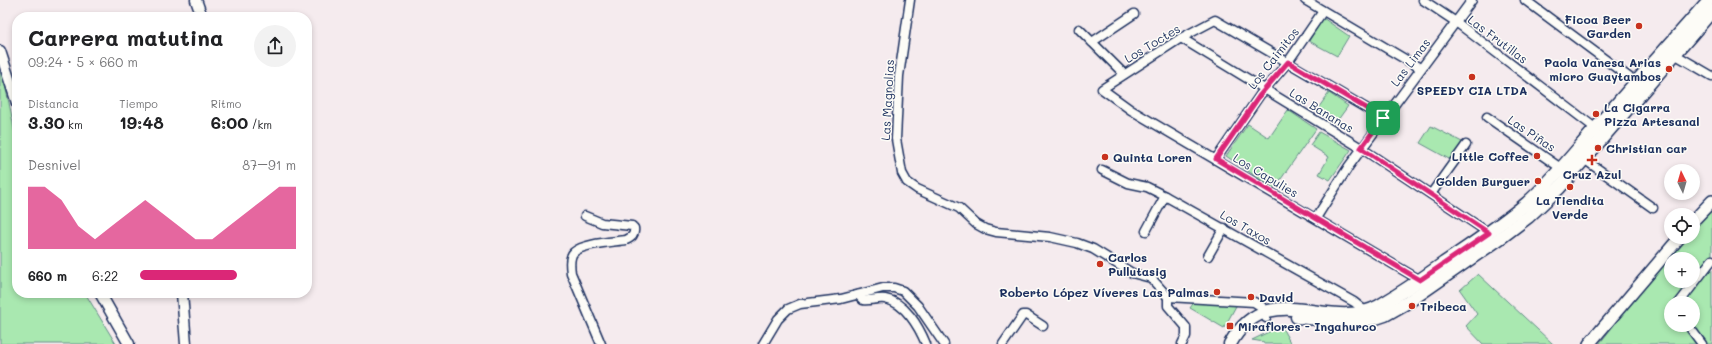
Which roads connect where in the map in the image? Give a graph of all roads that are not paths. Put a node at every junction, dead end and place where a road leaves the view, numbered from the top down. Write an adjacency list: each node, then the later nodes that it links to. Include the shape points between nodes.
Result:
1 (196, 0): 10 (street)
2 (910, 0): 51 (street, Las Magnolias, via 899,76 896,139 902,173 908,182 917,189 959,208 985,230 1050,237 1093,249 1132,273 1151,278)
3 (1305, 0): 8 (street)
4 (1424, 0): 12 (street, Las Frutillas)
5 (1472, 0): 12 (street, Las Limas)
6 (1525, 0): 22 (street)
7 (1709, 0): 22 (main road)
8 (1323, 11): 18 (street, Los Caimitos); 19 (street)
9 (1712, 11): 17 (main road)
10 (200, 12)
11 (1134, 14): 15 (street)
12 (1456, 22): 19 (street, Las Limas); 28 (street, Las Frutillas)
13 (1079, 29): 15 (street)
14 (1181, 38): 18 (street, Los Toctes, via 1215,20); 20 (street, Los Toctes); 25 (street, Las Bananas)
15 (1092, 42): 20 (street)
16 (0, 50): 23 (street)
17 (1676, 55): 21 (street); 22 (main road)
18 (1288, 62): 25 (street, Los Caimitos); 26 (street)
19 (1420, 68): 26 (street, Las Limas)
20 (1124, 74): 24 (street, Los Toctes)
21 (1712, 76)
22 (1640, 86): 28 (main road); 32 (main road)
23 (12, 87)
24 (1102, 89): 31 (street, Los Capulies, via 1131,110)
25 (1264, 89): 30 (street, Las Bananas); 31 (street, Los Caimitos)
26 (1383, 118): 30 (street, Las Limas)
27 (1487, 118): 33 (street, Las Piñas)
28 (1595, 128): 33 (main road)
29 (1466, 145): 35 (street)
30 (1361, 148): 35 (street, Las Bananas); 41 (street, Las Limas)
31 (1216, 159): 41 (street, Los Capulies)
32 (1584, 159): 38 (street); 55 (main road, via 1559,188 1503,236 1408,302 1385,315)
33 (1562, 169): 44 (main road, via 1527,203)
34 (1102, 170): 36 (street, Los Taxos, via 1128,183 1147,187)
35 (1431, 194): 44 (street, Las Bananas)
36 (1165, 196): 42 (street, Los Taxos); 43 (street)
37 (1712, 202): 39 (main road)
38 (1653, 208)
39 (1700, 214)
40 (585, 216): 61 (street, via 602,223 632,226 635,232 626,240 583,247 571,257 571,273)
41 (1316, 218): 48 (street, Los Capulies)
42 (1224, 228): 46 (street); 55 (street, Los Taxos, via 1354,302)
43 (1146, 231)
44 (1489, 233): 48 (main road)
45 (1674, 244): 67 (main road)
46 (1208, 256)
47 (1712, 260): 50 (street)
48 (1420, 280): 55 (main road)
49 (858, 295): 62 (street, via 800,304 788,309 778,319); 63 (street, via 863,300 886,299 899,305 915,324); 64 (street, via 882,288 903,291 918,306)
50 (1684, 296)
51 (1168, 297): 54 (street, via 1254,302 1259,304); 66 (street, via 1168,306 1186,328)
52 (103, 298): 59 (street)
53 (182, 298): 60 (street)
54 (1265, 315): 55 (main road, via 1284,308); 58 (main road)
55 (1364, 316)
56 (1044, 326): 65 (street, via 1023,315)
57 (1693, 332): 68 (street)
58 (1237, 340)
59 (129, 344)
60 (186, 344)
61 (601, 344)
62 (763, 344)
63 (926, 344)
64 (944, 344)
65 (1003, 344)
66 (1182, 344)
67 (1589, 344)
68 (1702, 344)

